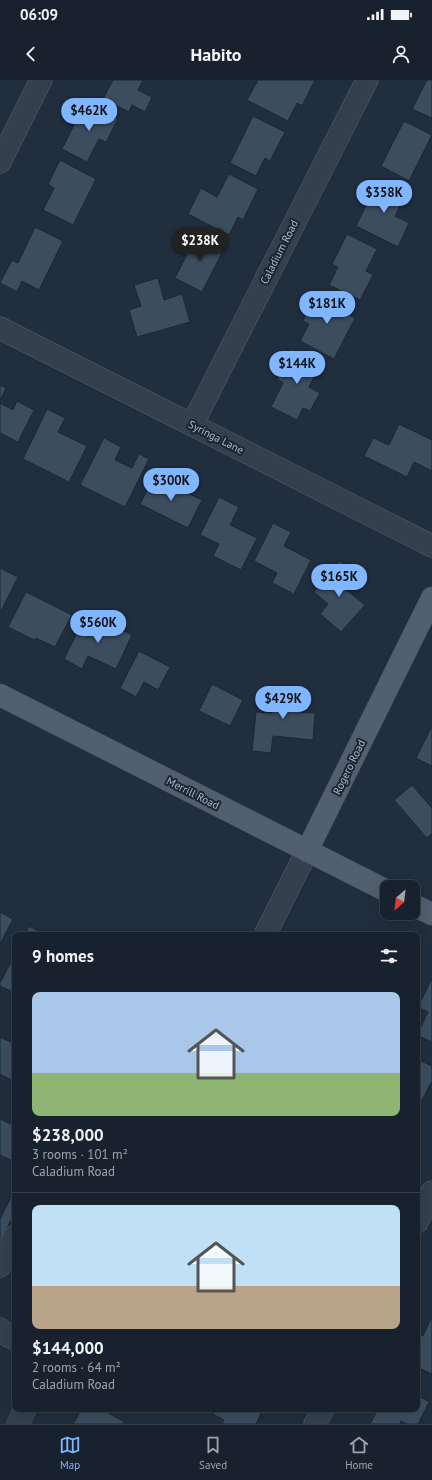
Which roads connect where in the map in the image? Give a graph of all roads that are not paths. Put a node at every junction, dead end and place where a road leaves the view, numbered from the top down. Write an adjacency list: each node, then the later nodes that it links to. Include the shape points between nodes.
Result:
1 (41, 80): 3 (street)
2 (366, 80): 5 (street, Caladium Road)
3 (0, 162)
4 (0, 328): 5 (street, Syringa Lane)
5 (192, 425): 6 (street, Syringa Lane)
6 (432, 546)
7 (432, 598): 9 (main road, Rogero Road)
8 (0, 695): 9 (main road, Merrill Road)
9 (307, 851): 10 (main road, Merrill Road); 13 (street, Rogero Road)
10 (380, 888)
11 (420, 908): 12 (main road)
12 (432, 914)
13 (266, 932)
14 (432, 1192): 15 (street)
15 (420, 1216)
16 (12, 1242): 17 (street)
17 (0, 1266)
18 (0, 1329): 19 (street)
19 (12, 1338)
20 (24, 1412): 22 (street)
21 (321, 1412): 23 (street)
22 (18, 1424)
23 (315, 1424)

